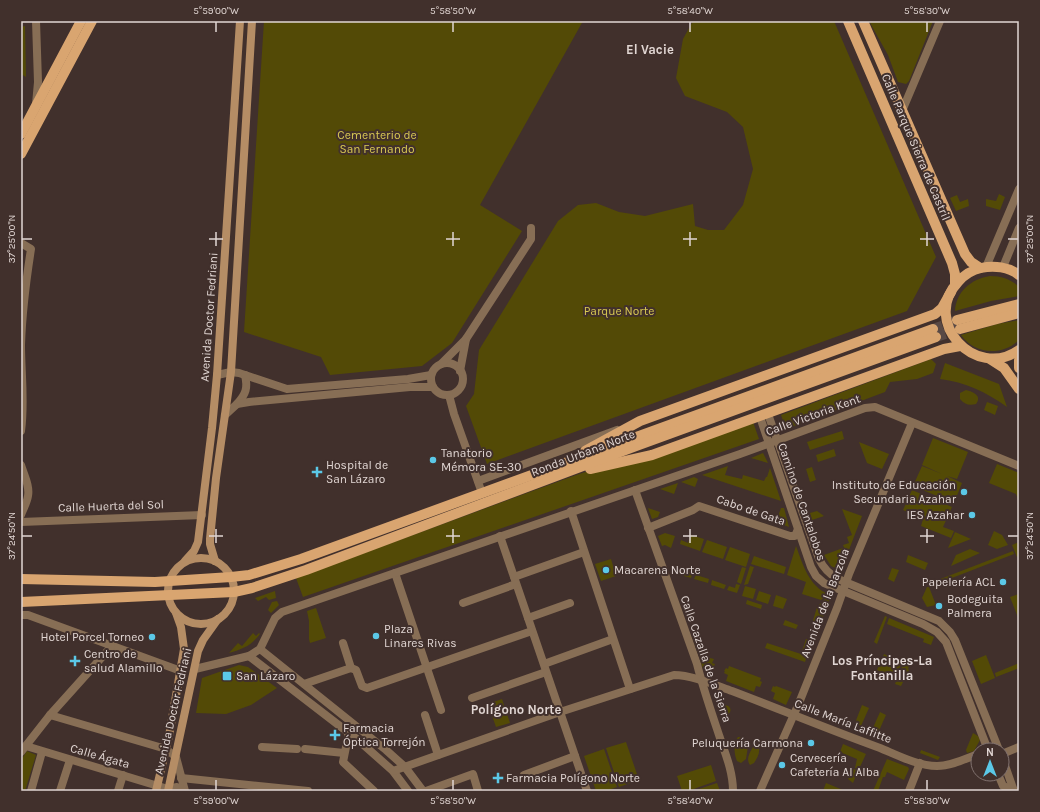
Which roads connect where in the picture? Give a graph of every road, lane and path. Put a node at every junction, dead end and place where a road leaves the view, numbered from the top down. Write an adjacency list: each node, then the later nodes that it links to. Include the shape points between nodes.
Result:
1 (36, 21): 9 (street)
2 (82, 21): 10 (main road)
3 (92, 21): 10 (main road)
4 (240, 21): 36 (main road, Avenida Doctor Fedriani)
5 (252, 21): 35 (main road, Avenida Doctor Fedriani)
6 (848, 21): 22 (main road, Calle Parque Sierra de Castril, via 952,263 955,274)
7 (863, 21): 12 (main road, Calle Parque Sierra de Castril)
8 (940, 21): 12 (street)
9 (38, 82): 10 (street, via 40,86); 11 (street)
10 (50, 90): 11 (main road); 14 (main road)
11 (36, 107): 13 (main road)
12 (902, 111): 19 (main road, Calle Parque Sierra de Castril, via 966,257)
13 (21, 134)
14 (21, 154)
15 (1019, 189): 19 (street, via 994,250)
16 (531, 228): 27 (street, via 531,238)
17 (1019, 228): 20 (street)
18 (22, 243): 24 (street, via 30,249)
19 (983, 267): 20 (main road); 22 (main road, via 964,276)
20 (1003, 267): 21 (main road)
21 (1019, 275)
22 (953, 289): 28 (main road, Calle Parque Sierra de Castril, via 947,304 947,319 951,332); 48 (main road, via 942,308 935,314)
23 (1019, 304): 25 (main road, via 959,325)
24 (22, 312): 39 (street)
25 (1019, 313)
26 (934, 333): 55 (main road, Ronda Urbana Norte, via 636,446)
27 (466, 339): 32 (street); 34 (street)
28 (960, 346): 30 (main road, via 976,356); 47 (main road, via 944,349)
29 (1019, 350): 30 (main road, via 1010,355)
30 (990, 359): 42 (main road, via 1004,368)
31 (1019, 360): 33 (main road)
32 (441, 364): 34 (street, via 452,364); 38 (street)
33 (1019, 368)
34 (460, 371): 43 (street, via 461,386 458,391)
35 (231, 372): 36 (street); 37 (street); 46 (main road, Avenida Doctor Fedriani)
36 (217, 375): 62 (main road, Avenida Doctor Fedriani)
37 (246, 375): 41 (street); 45 (street, via 244,396)
38 (431, 375): 40 (street); 41 (street)
39 (21, 376): 50 (street)
40 (433, 388): 43 (street, via 440,394); 44 (street, via 410,387)
41 (287, 389): 44 (street)
42 (1019, 389)
43 (449, 395): 57 (street)
44 (276, 399): 45 (street)
45 (237, 404): 46 (street)
46 (225, 415): 69 (main road, Avenida Doctor Fedriani, via 210,538)
47 (764, 415): 51 (street, Camino de Cantalobos); 52 (street, Camino de Cantalobos); 55 (main road, via 652,455)
48 (640, 421): 55 (main road); 57 (street)
49 (912, 423): 51 (street, Calle Victoria Kent, via 870,407); 54 (street, Calle Victoria Kent); 75 (street, Avenida de la Barzola)
50 (21, 431)
51 (778, 440): 52 (street, Calle Victoria Kent); 75 (street, Camino de Cantalobos, via 823,568)
52 (769, 444): 58 (street, Calle Victoria Kent); 65 (street, Camino de Cantalobos)
53 (21, 465): 56 (street)
54 (1019, 466)
55 (555, 472): 59 (main road, Ronda Urbana Norte); 77 (main road, Ronda Urbana Norte, via 306,570)
56 (23, 475): 61 (street, via 28,486 28,498)
57 (478, 481): 59 (street)
58 (635, 490): 60 (street, Calle Victoria Kent); 64 (street, Calle Cazalla de la Sierra)
59 (482, 493): 71 (main road, Ronda Urbana Norte, via 301,559)
60 (571, 512): 66 (street, Calle Victoria Kent); 67 (street)
61 (21, 515)
62 (202, 515): 63 (street, Calle Huerta del Sol); 68 (main road, Avenida Doctor Fedriani, via 198,542)
63 (21, 522)
64 (648, 528): 65 (street, Cabo de Gata, via 699,506 790,536 795,536); 98 (street, Calle Cazalla de la Sierra)
65 (798, 529): 76 (street, Camino de Cantalobos, via 816,576 824,583)
66 (500, 536): 70 (street, Calle Victoria Kent); 74 (street)
67 (584, 552): 74 (street); 87 (street)
68 (186, 561): 69 (main road, via 203,558); 73 (main road, Avenida Doctor Fedriani, via 174,571)
69 (215, 561): 71 (main road, via 225,568)
70 (395, 573): 90 (street, Calle Victoria Kent, via 282,612 275,618); 94 (street)
71 (231, 578): 73 (main road, Ronda Urbana Norte); 77 (main road)
72 (21, 579): 73 (main road, Ronda Urbana Norte)
73 (169, 581): 78 (main road)
74 (515, 581): 80 (street); 85 (street)
75 (846, 582): 76 (street, Avenida de la Barzola); 109 (street, Camino de Cantalobos, via 939,621 950,632)
76 (843, 591): 104 (street, Avenida de la Barzola); 108 (street, Camino de Cantalobos, via 937,632 946,642)
77 (234, 592): 78 (main road, Ronda Urbana Norte); 84 (main road, Avenida Doctor Fedriani, via 230,606)
78 (168, 595): 79 (main road, Ronda Urbana Norte); 82 (main road, Avenida Doctor Fedriani)
79 (21, 602)
80 (463, 602)
81 (570, 603): 85 (street)
82 (175, 610): 84 (main road, via 192,622 207,623); 96 (main road, Avenida Doctor Fedriani, via 185,646)
83 (21, 615): 89 (street)
84 (218, 618): 95 (main road, Avenida Doctor Fedriani, via 198,651)
85 (528, 618): 86 (street)
86 (532, 631): 92 (street); 94 (street)
87 (613, 639): 92 (street); 100 (street)
88 (343, 643): 93 (street)
89 (111, 647): 96 (street); 105 (street)
90 (260, 649): 91 (street); 99 (street)
91 (249, 656): 95 (street); 107 (street)
92 (544, 664): 97 (street)
93 (352, 668): 94 (street, via 356,670 362,686 367,688); 99 (street)
94 (426, 668): 102 (street)
95 (195, 669): 117 (main road, Avenida Doctor Fedriani)
96 (181, 671): 112 (main road, Avenida Doctor Fedriani)
97 (546, 672): 101 (street); 103 (street)
98 (701, 680): 100 (street, Calle María Laffitte, via 674,675); 104 (street, Calle María Laffitte); 141 (street, Calle Cazalla de la Sierra, via 728,758)
99 (304, 684): 121 (street)
100 (630, 688): 103 (street, Calle María Laffitte)
101 (472, 698)
102 (441, 710)
103 (560, 712): 115 (street, Calle María Laffitte); 116 (street)
104 (794, 714): 120 (street, Calle María Laffitte, via 839,734); 142 (street, Avenida de la Barzola)
105 (50, 715): 111 (street); 112 (street)
106 (425, 716): 115 (street)
107 (349, 732): 114 (street); 122 (street)
108 (985, 742)
109 (996, 742)
110 (262, 747): 114 (street)
111 (23, 749): 113 (street, Calle Ágata)
112 (166, 749): 117 (street); 128 (main road, Avenida Doctor Fedriani)
113 (42, 752): 119 (street, Calle Ágata); 130 (street)
114 (344, 753): 135 (street, via 343,762)
115 (438, 755): 121 (street, Calle María Laffitte)
116 (575, 756): 124 (street); 140 (street)
117 (176, 757): 125 (street); 129 (main road, Avenida Doctor Fedriani)
118 (970, 757): 120 (street, Calle María Laffitte, via 945,766)
119 (70, 760): 123 (street, Calle Ágata); 131 (street)
120 (920, 763): 143 (street)
121 (405, 767): 122 (street, Calle María Laffitte); 137 (street)
122 (393, 771): 136 (street)
123 (123, 775): 128 (street, Calle Ágata); 132 (street)
124 (524, 775)
125 (181, 778): 133 (street); 134 (street)
126 (1010, 779): 144 (street)
127 (1001, 782): 144 (street, via 1003,786)
128 (156, 789): 129 (street, Calle Ágata)
129 (168, 790): 133 (street, Calle Ágata, via 177,787)
130 (31, 791)
131 (60, 791)
132 (118, 791)
133 (185, 791)
134 (308, 791)
135 (374, 791)
136 (408, 791)
137 (423, 791)
138 (426, 791): 139 (street, via 473,774)
139 (478, 791)
140 (587, 791)
141 (733, 791)
142 (760, 791)
143 (909, 791)
144 (1014, 791)

